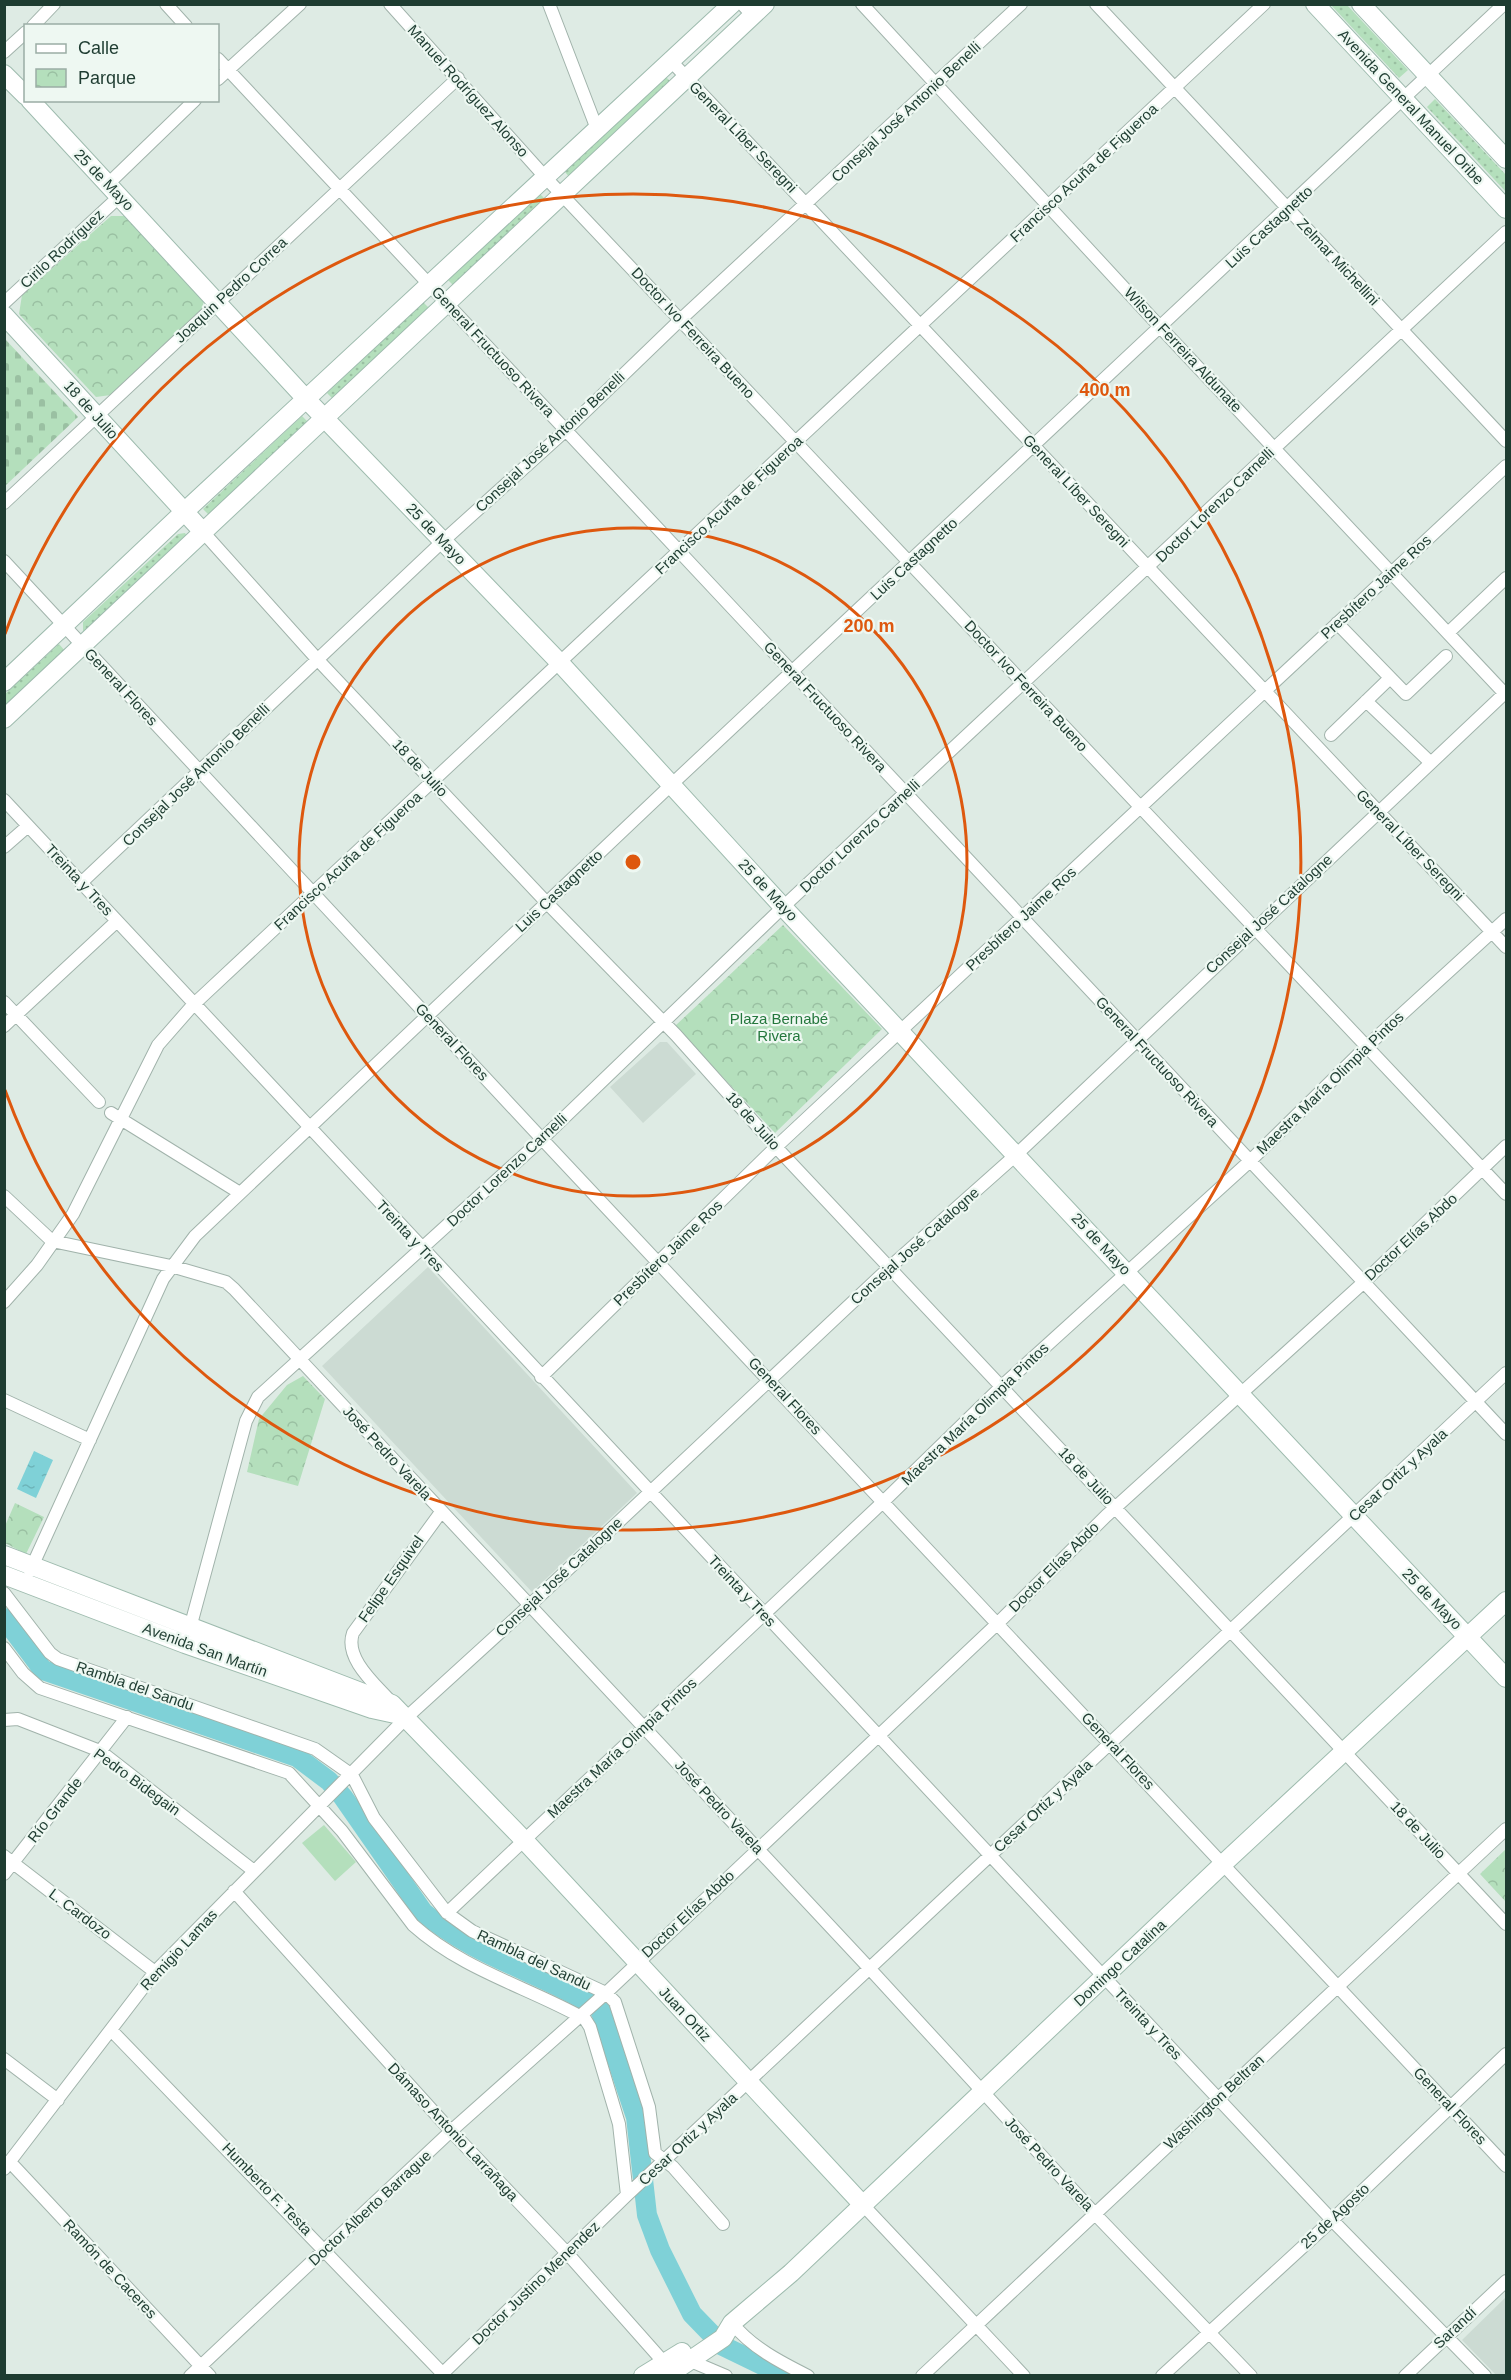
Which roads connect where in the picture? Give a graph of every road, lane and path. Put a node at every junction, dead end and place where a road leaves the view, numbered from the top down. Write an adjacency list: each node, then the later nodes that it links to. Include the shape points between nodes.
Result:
1 (54, 4): 15 (street)
2 (166, 4): 16 (street)
3 (300, 4): 21 (street)
4 (390, 4): 25 (street, Manuel Rodríguez Alonso)
5 (549, 4): 33 (street)
6 (732, 4): 20 (street)
7 (862, 4): 27 (street, Wilson Ferreira Aldunate)
8 (1021, 4): 27 (street, Consejal José Antonio Benelli)
9 (1096, 4): 28 (street, Zelmar Michellini)
10 (1264, 4): 28 (street, Francisco Acuña de Figueroa)
11 (1315, 4): 30 (street, Avenida General Manuel Oribe)
12 (1361, 4): 23 (street)
13 (1504, 4): 23 (street, Luis Castagnetto)
14 (754, 8): 26 (street)
15 (35, 24)
16 (184, 24)
17 (24, 34): 18 (street)
18 (4, 52)
19 (219, 60): 21 (street, General Fructuoso Rivera)
20 (671, 61): 26 (street, General Líber Seregni); 33 (street)
21 (227, 69): 24 (street); 36 (street, General Fructuoso Rivera)
22 (4, 74): 29 (street)
23 (1429, 76): 30 (street, Luis Castagnetto); 34 (street)
24 (219, 78)
25 (458, 78): 35 (street, Manuel Rodríguez Alonso); 36 (street, Joaquin Pedro Correa)
26 (688, 79): 38 (street); 40 (street, General Líber Seregni)
27 (935, 83): 39 (street, Wilson Ferreira Aldunate); 40 (street, Consejal José Antonio Benelli)
28 (1175, 88): 39 (street, Francisco Acuña de Figueroa); 41 (street, Zelmar Michellini)
29 (24, 94)
30 (1404, 99): 41 (street, Luis Castagnetto); 42 (street, Avenida General Manuel Oribe)
31 (32, 102): 37 (street, 25 de Mayo)
32 (193, 102): 37 (street, Cirilo Rodríguez)
33 (597, 129): 35 (street)
34 (1506, 159)
35 (546, 178): 38 (street, Doctor Ivo Ferreira Bueno); 44 (street)
36 (339, 188): 44 (street, General Fructuoso Rivera); 45 (street, Joaquin Pedro Correa)
37 (114, 190): 45 (street, 25 de Mayo); 46 (street, Cirilo Rodríguez)
38 (563, 195): 47 (street); 49 (street, Doctor Ivo Ferreira Bueno)
39 (1049, 204): 50 (street, Francisco Acuña de Figueroa); 51 (street, Wilson Ferreira Aldunate)
40 (807, 205): 49 (street, Consejal José Antonio Benelli); 50 (street, General Líber Seregni)
41 (1288, 209): 51 (street, Luis Castagnetto); 52 (street, Zelmar Michellini)
42 (1506, 209)
43 (1506, 232): 52 (street, Doctor Lorenzo Carnelli)
44 (429, 285): 47 (street, General Fructuoso Rivera); 53 (street)
45 (218, 302): 53 (street, 25 de Mayo); 54 (street, Joaquin Pedro Correa)
46 (4, 303)
47 (447, 304): 55 (street); 56 (street, General Fructuoso Rivera)
48 (4, 315): 54 (street, 18 de Julio)
49 (681, 320): 56 (street, Consejal José Antonio Benelli); 58 (street, Doctor Ivo Ferreira Bueno)
50 (920, 326): 58 (street, Francisco Acuña de Figueroa); 59 (street, General Líber Seregni)
51 (1161, 328): 59 (street, Luis Castagnetto); 60 (street, Wilson Ferreira Aldunate)
52 (1401, 330): 57 (street, Zelmar Michellini); 60 (street, Doctor Lorenzo Carnelli)
53 (307, 400): 55 (street, 25 de Mayo); 63 (street)
54 (97, 416): 62 (street, Joaquin Pedro Correa); 63 (street, 18 de Julio)
55 (326, 419): 64 (street); 65 (street, 25 de Mayo)
56 (566, 430): 65 (street, Consejal José Antonio Benelli); 66 (street, General Fructuoso Rivera)
57 (1506, 441)
58 (796, 442): 66 (street, Francisco Acuña de Figueroa); 68 (street, Doctor Ivo Ferreira Bueno)
59 (1034, 447): 68 (street, Luis Castagnetto); 69 (street, General Líber Seregni)
60 (1275, 448): 69 (street, Doctor Lorenzo Carnelli); 70 (street, Wilson Ferreira Aldunate)
61 (1506, 466): 70 (street, Presbítero Jaime Ros)
62 (4, 503)
63 (184, 512): 64 (street, 18 de Julio); 73 (street)
64 (204, 532): 75 (street); 77 (street, 18 de Julio)
65 (443, 541): 77 (street, Consejal José Antonio Benelli); 78 (street, 25 de Mayo)
66 (680, 551): 78 (street, Francisco Acuña de Figueroa); 79 (street, General Fructuoso Rivera)
67 (4, 561): 73 (street, General Flores)
68 (910, 562): 79 (street, Luis Castagnetto); 82 (street, Doctor Ivo Ferreira Bueno)
69 (1148, 568): 82 (street, Doctor Lorenzo Carnelli); 83 (street, General Líber Seregni)
70 (1390, 572): 72 (street, Presbítero Jaime Ros); 74 (street, Wilson Ferreira Aldunate)
71 (1506, 578): 74 (street)
72 (1337, 623): 80 (street); 83 (street, Presbítero Jaime Ros)
73 (64, 626): 75 (street, General Flores); 81 (street)
74 (1449, 632): 84 (street, Wilson Ferreira Aldunate)
75 (82, 645): 86 (street); 89 (street, General Flores)
76 (1446, 656): 80 (street, via 1406,694)
77 (317, 659): 89 (street, Consejal José Antonio Benelli); 90 (street, 18 de Julio)
78 (561, 664): 90 (street, Francisco Acuña de Figueroa); 91 (street, 25 de Mayo)
79 (793, 672): 91 (street, Luis Castagnetto); 92 (street, General Fructuoso Rivera)
80 (1389, 679): 85 (street)
81 (4, 682)
82 (1023, 683): 92 (street, Doctor Lorenzo Carnelli); 94 (street, Doctor Ivo Ferreira Bueno)
83 (1264, 691): 94 (street, Presbítero Jaime Ros); 95 (street, General Líber Seregni)
84 (1506, 694): 88 (street, Consejal José Catalogne)
85 (1366, 701): 87 (street); 88 (street)
86 (4, 719)
87 (1331, 735)
88 (1430, 762): 95 (street, Consejal José Catalogne)
89 (201, 772): 98 (street, Consejal José Antonio Benelli); 99 (street, General Flores)
90 (433, 781): 99 (street, Francisco Acuña de Figueroa); 100 (street, 18 de Julio)
91 (671, 785): 100 (street, Luis Castagnetto); 101 (street, 25 de Mayo)
92 (906, 793): 101 (street, Doctor Lorenzo Carnelli); 102 (street, General Fructuoso Rivera)
93 (4, 800): 96 (street, Treinta y Tres)
94 (1140, 807): 102 (street, Presbítero Jaime Ros); 105 (street, Doctor Ivo Ferreira Bueno)
95 (1378, 812): 105 (street, Consejal José Catalogne); 106 (street, General Líber Seregni)
96 (28, 825): 97 (street); 98 (street, Treinta y Tres)
97 (4, 848)
98 (81, 884): 104 (street, Treinta y Tres)
99 (314, 894): 109 (street, Francisco Acuña de Figueroa); 111 (street, General Flores)
100 (546, 903): 111 (street, Luis Castagnetto); 112 (street, 18 de Julio)
101 (783, 907): 112 (street, Doctor Lorenzo Carnelli); 114 (street, 25 de Mayo)
102 (1022, 918): 114 (street, Presbítero Jaime Ros); 115 (street, General Fructuoso Rivera)
103 (1506, 919): 106 (street, Maestra María Olimpia Pintos)
104 (117, 921): 109 (street, Treinta y Tres); 110 (street)
105 (1254, 928): 115 (street, Consejal José Catalogne); 116 (street, Doctor Ivo Ferreira Bueno)
106 (1493, 932): 107 (street, General Líber Seregni); 116 (street, Maestra María Olimpia Pintos)
107 (1506, 947)
108 (4, 1002): 110 (street)
109 (194, 1005): 118 (street, Francisco Acuña de Figueroa, via 158,1045); 119 (street, Treinta y Tres)
110 (17, 1015): 113 (street); 117 (street)
111 (427, 1015): 119 (street, Luis Castagnetto); 120 (street, General Flores)
112 (663, 1022): 120 (street, Doctor Lorenzo Carnelli); 121 (street, 18 de Julio)
113 (4, 1026)
114 (901, 1032): 121 (street, Presbítero Jaime Ros); 123 (street, 25 de Mayo)
115 (1136, 1040): 123 (street, Consejal José Catalogne); 124 (street, General Fructuoso Rivera)
116 (1367, 1046): 124 (street, Maestra María Olimpia Pintos); 125 (street, Doctor Ivo Ferreira Bueno)
117 (99, 1102)
118 (116, 1116): 126 (street); 129 (street, Francisco Acuña de Figueroa, via 73,1214)
119 (308, 1128): 126 (street, Luis Castagnetto); 130 (street, Treinta y Tres)
120 (542, 1139): 130 (street, Doctor Lorenzo Carnelli); 131 (street, General Flores)
121 (776, 1146): 131 (street, Presbítero Jaime Ros); 133 (street, 18 de Julio)
122 (1506, 1146): 125 (street, Doctor Elías Abdo)
123 (1017, 1154): 133 (street, Consejal José Catalogne); 134 (street, 25 de Mayo)
124 (1250, 1161): 134 (street, Maestra María Olimpia Pintos); 135 (street, General Fructuoso Rivera)
125 (1483, 1169): 127 (street, Doctor Ivo Ferreira Bueno); 135 (street, Doctor Elías Abdo)
126 (240, 1193): 132 (street, Luis Castagnetto, via 195,1236)
127 (1506, 1194)
128 (4, 1196): 129 (street)
129 (52, 1240): 132 (street, José Pedro Varela); 136 (street, Francisco Acuña de Figueroa, via 37,1265)
130 (422, 1249): 137 (street, Doctor Lorenzo Carnelli); 139 (street, Treinta y Tres)
131 (659, 1262): 139 (street, Presbítero Jaime Ros); 140 (street, General Flores)
132 (171, 1266): 137 (street, José Pedro Varela, via 226,1282); 146 (street, Luis Castagnetto)
133 (890, 1267): 140 (street, Consejal José Catalogne); 141 (street, 18 de Julio)
134 (1128, 1273): 141 (street, Maestra María Olimpia Pintos); 142 (street, 25 de Mayo)
135 (1364, 1282): 142 (street, Doctor Elías Abdo); 144 (street, General Fructuoso Rivera)
136 (4, 1302)
137 (300, 1359): 150 (street, José Pedro Varela); 160 (street, Doctor Lorenzo Carnelli, via 250,1409)
138 (1506, 1373): 144 (street, Cesar Ortiz y Ayala)
139 (541, 1377): 147 (street, Treinta y Tres)
140 (770, 1380): 147 (street, Consejal José Catalogne); 148 (street, General Flores)
141 (1002, 1386): 148 (street, Maestra María Olimpia Pintos); 149 (street, 18 de Julio)
142 (1241, 1395): 149 (street, Doctor Elías Abdo); 151 (street, 25 de Mayo)
143 (4, 1400): 146 (street)
144 (1476, 1402): 145 (street, General Fructuoso Rivera); 151 (street, Cesar Ortiz y Ayala)
145 (1506, 1434)
146 (90, 1440): 154 (street, Luis Castagnetto)
147 (650, 1493): 157 (street, Consejal José Catalogne); 158 (street, Treinta y Tres)
148 (884, 1502): 158 (street, Maestra María Olimpia Pintos); 159 (street, General Flores)
149 (1115, 1507): 159 (street, Doctor Elías Abdo); 161 (street, 18 de Julio)
150 (441, 1512): 157 (street, José Pedro Varela); 164 (street, Felipe Esquivel, via 353,1634)
151 (1354, 1516): 161 (street, Cesar Ortiz y Ayala); 162 (street, 25 de Mayo)
152 (4, 1555): 154 (street, Avenida San Martín)
153 (4, 1575): 154 (street, Avenida San Martín)
154 (29, 1575): 160 (street, Avenida San Martín); 168 (street, Avenida San Martín, via 185,1644 372,1709)
155 (4, 1593): 175 (street, Rambla del Sandu, via 58,1659 303,1743)
156 (1506, 1601): 162 (street, Domingo Catalina)
157 (530, 1605): 168 (street, Consejal José Catalogne); 170 (street, José Pedro Varela)
158 (764, 1613): 170 (street, Maestra María Olimpia Pintos); 171 (street, Treinta y Tres)
159 (998, 1623): 171 (street, Doctor Elías Abdo); 172 (street, General Flores)
160 (190, 1628): 166 (street, Avenida San Martín)
161 (1232, 1632): 172 (street, Cesar Ortiz y Ayala); 173 (street, 18 de Julio)
162 (1468, 1637): 165 (street, 25 de Mayo); 173 (street, Domingo Catalina)
163 (4, 1648): 167 (street, via 22,1673 40,1688)
164 (350, 1649): 166 (street, Juan Ortiz)
165 (1506, 1678)
166 (392, 1704): 168 (street, Juan Ortiz)
167 (127, 1717): 174 (street, Río Grande); 176 (street, via 289,1773)
168 (407, 1717): 175 (street, Consejal José Catalogne); 178 (street, Juan Ortiz)
169 (6, 1719): 174 (street, Pedro Bidegain, via 18,1719)
170 (644, 1727): 178 (street, Maestra María Olimpia Pintos); 179 (street, José Pedro Varela)
171 (877, 1734): 179 (street, Doctor Elías Abdo); 180 (street, Treinta y Tres)
172 (1110, 1743): 180 (street, Cesar Ortiz y Ayala); 182 (street, General Flores)
173 (1344, 1750): 182 (street, Domingo Catalina); 184 (street, 18 de Julio)
174 (100, 1751): 181 (street, Río Grande); 183 (street, Pedro Bidegain)
175 (350, 1777): 176 (street, Consejal José Catalogne); 187 (street, Rambla del Sandu, via 374,1818)
176 (322, 1805): 183 (street, Remigio Lamas); 195 (street, via 424,1935 462,1960)
177 (1506, 1828): 184 (street, Washington Beltran)
178 (524, 1840): 187 (street, Maestra María Olimpia Pintos); 189 (street, Juan Ortiz)
179 (758, 1849): 189 (street, Doctor Elías Abdo); 190 (street, José Pedro Varela)
180 (990, 1855): 190 (street, Cesar Ortiz y Ayala); 192 (street, Treinta y Tres)
181 (9, 1860): 185 (street, Río Grande); 191 (street, L. Cardozo)
182 (1224, 1863): 192 (street, Domingo Catalina); 193 (street, General Flores)
183 (254, 1871): 186 (street, Remigio Lamas)
184 (1459, 1873): 188 (street, 18 de Julio); 193 (street, Washington Beltran)
185 (4, 1874)
186 (234, 1891): 191 (street, Remigio Lamas); 204 (street, Dámaso Antonio Larrañaga)
187 (447, 1913): 194 (street, Rambla del Sandu, via 472,1931)
188 (1506, 1924)
189 (637, 1962): 194 (street, Doctor Elías Abdo); 199 (street, Juan Ortiz)
190 (870, 1969): 199 (street, Cesar Ortiz y Ayala); 200 (street, José Pedro Varela)
191 (155, 1972): 196 (street, Remigio Lamas)
192 (1105, 1978): 200 (street, Domingo Catalina); 201 (street, Treinta y Tres)
193 (1337, 1988): 201 (street, Washington Beltran); 203 (street, General Flores)
194 (602, 1996): 195 (street, Doctor Elías Abdo); 205 (street, Rambla del Sandu, via 615,2002 649,2107 655,2153)
195 (581, 2012): 204 (street, Doctor Alberto Barrague); 208 (street, via 590,2027 618,2117)
196 (112, 2031): 202 (street, Remigio Lamas); 213 (street, Humberto F. Testa)
197 (1506, 2054): 203 (street, 25 de Agosto)
198 (4, 2059): 202 (street)
199 (749, 2082): 205 (street, Cesar Ortiz y Ayala); 209 (street, Juan Ortiz)
200 (982, 2091): 209 (street, Domingo Catalina); 210 (street, José Pedro Varela)
201 (1218, 2097): 210 (street, Washington Beltran); 211 (street, Treinta y Tres)
202 (58, 2100): 206 (street, Remigio Lamas)
203 (1451, 2107): 207 (street, General Flores); 211 (street, 25 de Agosto)
204 (451, 2131): 213 (street, Doctor Alberto Barrague); 214 (street, Dámaso Antonio Larrañaga)
205 (665, 2162): 208 (street, Cesar Ortiz y Ayala); 212 (street, Rambla del Sandu)
206 (7, 2166): 221 (street, Ramón de Caceres)
207 (1506, 2166)
208 (630, 2193): 214 (street, Doctor Justino Menendez)
209 (863, 2205): 216 (street, Juan Ortiz); 217 (street, Domingo Catalina)
210 (1095, 2214): 216 (street, Washington Beltran); 218 (street, José Pedro Varela)
211 (1332, 2220): 218 (street, 25 de Agosto); 219 (street, Treinta y Tres)
212 (723, 2224)
213 (326, 2250): 221 (street, Doctor Alberto Barrague); 223 (street, Humberto F. Testa)
214 (567, 2253): 222 (street, Dámaso Antonio Larrañaga); 223 (street, Doctor Justino Menendez)
215 (1506, 2281): 219 (street, Sarandí)
216 (976, 2324): 229 (street, Washington Beltran); 230 (street, Juan Ortiz)
217 (724, 2330): 220 (street, Domingo Catalina); 228 (street)
218 (1210, 2331): 231 (street, 25 de Agosto); 232 (street, José Pedro Varela)
219 (1446, 2336): 233 (street, Sarandí); 234 (street, Treinta y Tres)
220 (690, 2353): 222 (street, Domingo Catalina); 227 (street)
221 (200, 2366): 224 (street, Doctor Alberto Barrague); 225 (street, Ramón de Caceres)
222 (668, 2370): 226 (street, Domingo Catalina)
223 (443, 2375)
224 (190, 2376)
225 (210, 2376)
226 (643, 2376)
227 (726, 2376)
228 (808, 2376)
229 (922, 2376)
230 (1024, 2376)
231 (1162, 2376)
232 (1251, 2376)
233 (1405, 2376)
234 (1485, 2376)

